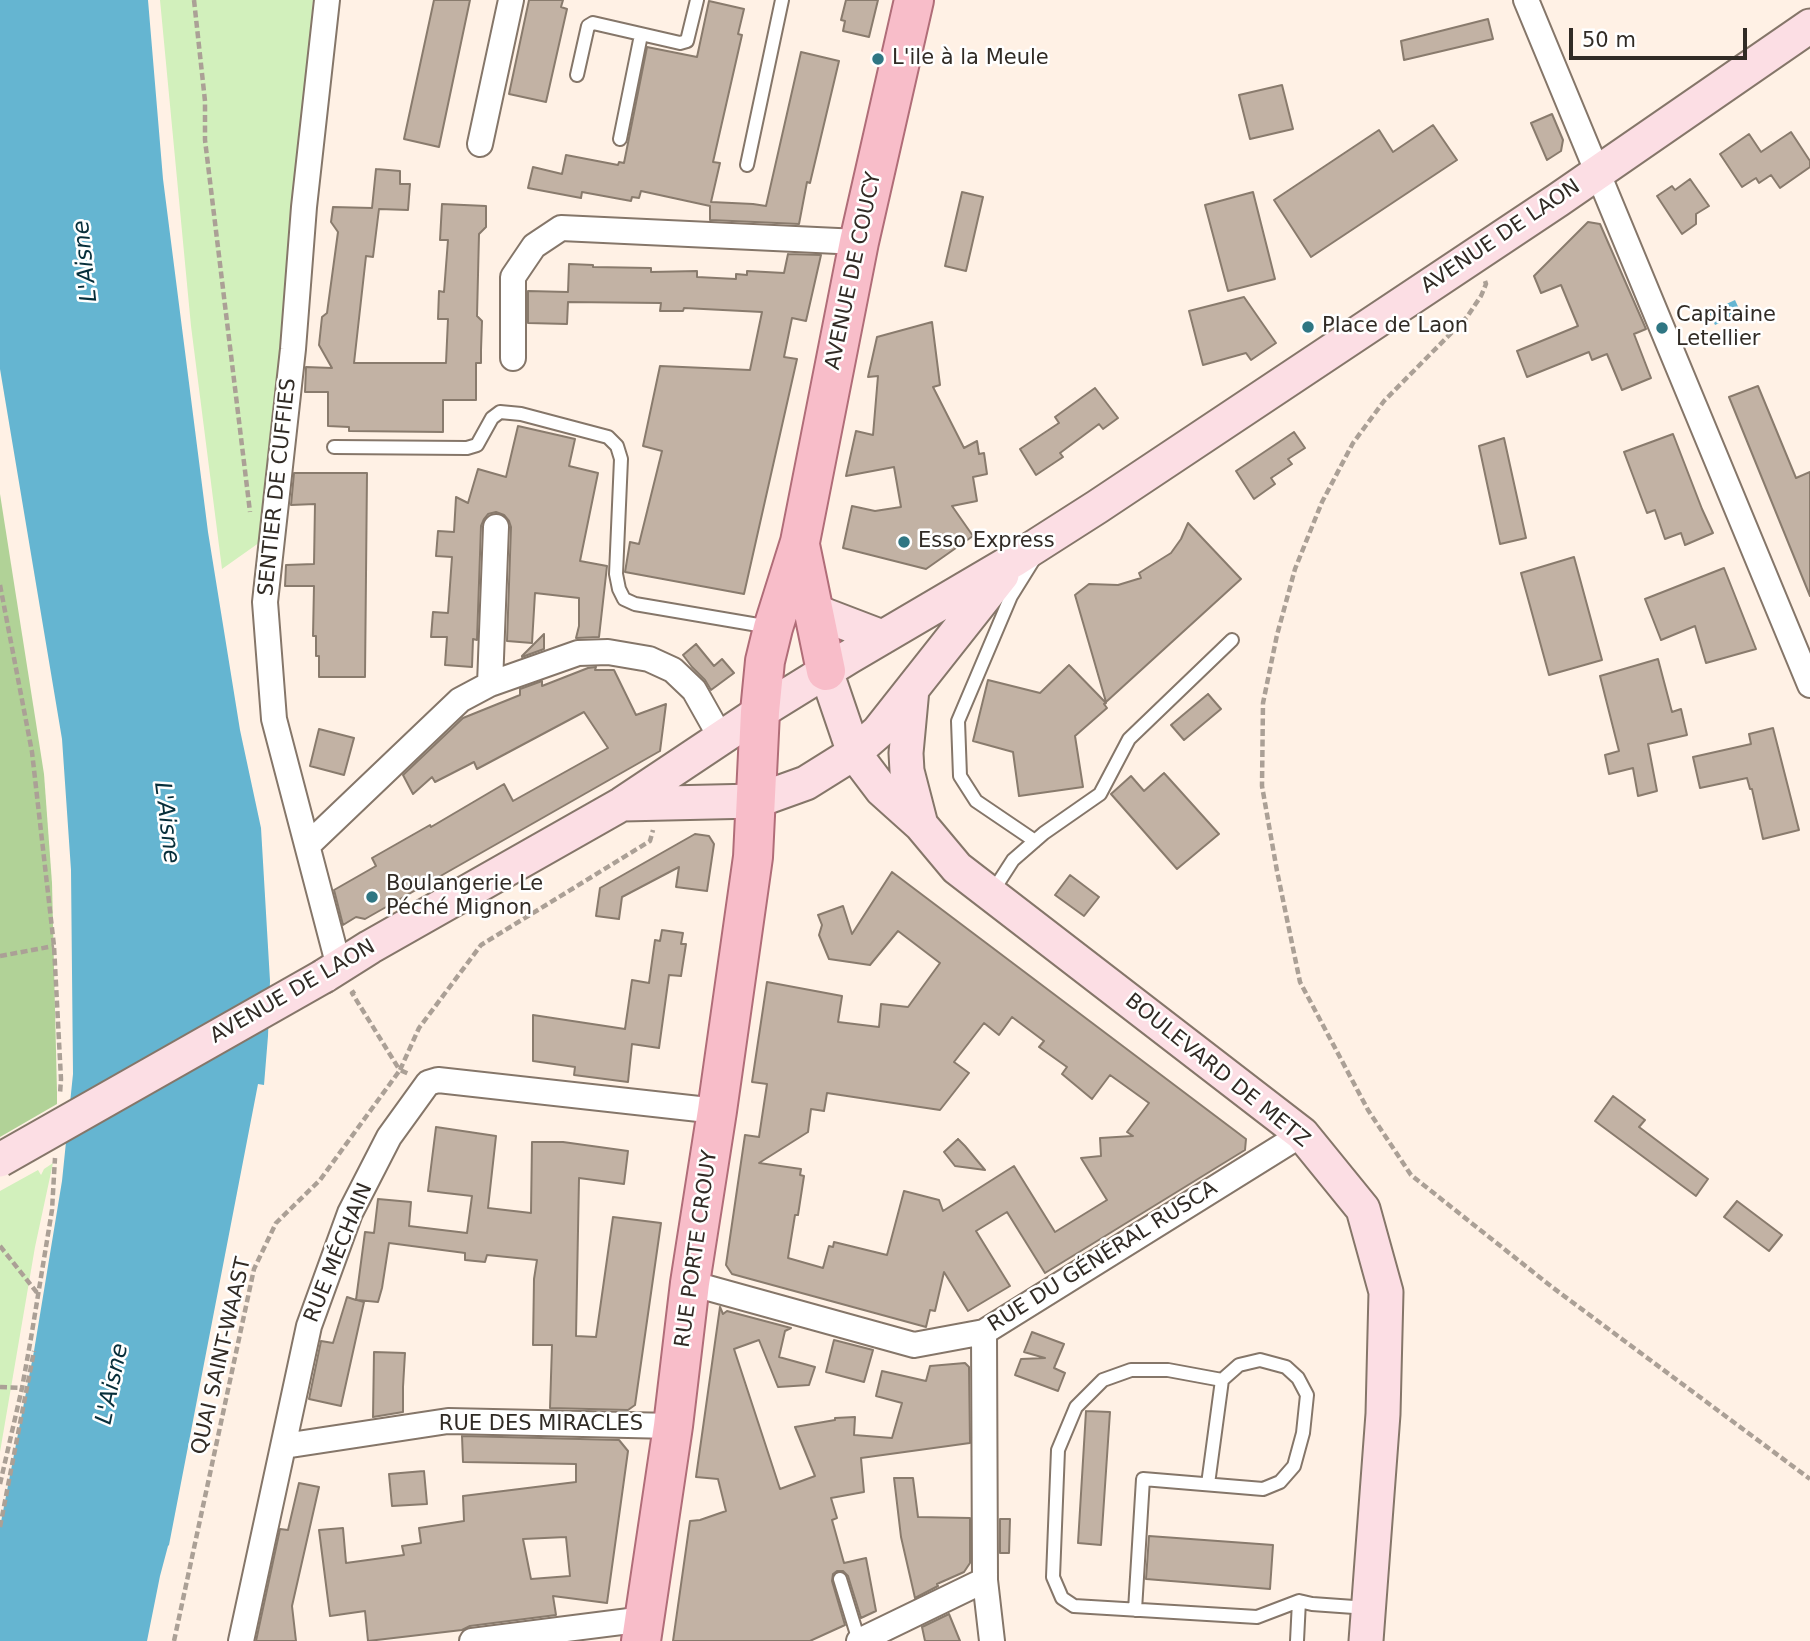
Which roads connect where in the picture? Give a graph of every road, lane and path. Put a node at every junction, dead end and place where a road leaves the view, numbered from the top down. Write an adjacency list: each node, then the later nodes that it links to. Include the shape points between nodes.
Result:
1 (194, 0): 19 (path, via 205,140)
2 (327, 0): 41 (street, SENTIER DE CUFFIES, via 265,602 274,719)
3 (511, 0): 12 (street)
4 (697, 0): 9 (lane, via 687,41)
5 (782, 0): 13 (lane)
6 (914, 0): 15 (main road, AVENUE DE COUCY)
7 (1526, 0): 14 (street)
8 (1810, 26): 14 (main road, AVENUE DE LAON)
9 (641, 35): 10 (lane, via 593,23 588,26); 11 (lane)
10 (578, 75)
11 (620, 139)
12 (480, 144)
13 (747, 165)
14 (1598, 172): 16 (main road, AVENUE DE LAON); 31 (street)
15 (859, 242): 17 (street, via 561,228 534,246 513,277); 22 (main road, AVENUE DE COUCY)
16 (1479, 253): 21 (main road, AVENUE DE LAON); 64 (path, via 1486,284 1467,317 1384,401 1353,443 1295,569 1277,635 1263,704 1262,786 1300,982 1367,1110 1411,1175 1552,1287)
17 (513, 358)
18 (334, 447): 26 (lane, via 467,448 477,445 500,412 608,437 621,459 616,575 624,599)
19 (250, 515)
20 (496, 527): 30 (street)
21 (1047, 538): 23 (main road, AVENUE DE LAON); 40 (lane, via 1011,596 958,721 960,776 965,785 976,801)
22 (800, 542): 25 (main road); 26 (main road)
23 (1014, 560): 27 (main road); 32 (main road)
24 (0, 585): 43 (path, via 32,752)
25 (814, 611): 27 (main road); 29 (main road)
26 (773, 628): 33 (main road)
27 (882, 638): 29 (main road)
28 (1232, 640): 40 (lane, via 1129,739 1100,794)
29 (826, 671): 33 (main road); 35 (main road)
30 (490, 684): 34 (street, via 578,653 608,652 649,659 673,670 694,690); 41 (street, via 460,700)
31 (1810, 685)
32 (912, 689): 35 (main road, via 878,732); 39 (main road, via 907,771)
33 (760, 712): 34 (main road); 36 (main road)
34 (720, 738): 38 (main road)
35 (854, 753): 36 (main road, via 806,783); 39 (main road, via 882,790)
36 (756, 801): 37 (main road); 50 (main road, RUE PORTE CROUY, via 753,857)
37 (660, 802): 38 (main road); 47 (path, QUAI SAINT-WAAST, via 650,841 481,944 419,1028)
38 (622, 804): 44 (main road, AVENUE DE LAON)
39 (921, 825): 42 (main road, BOULEVARD DE METZ, via 957,868)
40 (1035, 841): 42 (lane, via 1013,860)
41 (308, 845): 46 (street, SENTIER DE CUFFIES)
42 (990, 894): 51 (main road, BOULEVARD DE METZ)
43 (54, 946): 45 (path); 49 (path)
44 (370, 947): 46 (main road, AVENUE DE LAON); 47 (path, via 370,976 352,993)
45 (0, 956)
46 (332, 971): 53 (main road, AVENUE DE LAON, bridge)
47 (400, 1070): 48 (path); 74 (path, QUAI SAINT-WAAST, via 320,1180 276,1223 254,1269)
48 (428, 1083): 50 (street, via 438,1080); 63 (street, RUE MÉCHAIN, via 389,1137 350,1213 309,1325)
49 (59, 1105)
50 (717, 1111): 55 (main road, RUE PORTE CROUY)
51 (1302, 1134): 57 (street, RUE DU GÉNÉRAL RUSCA); 72 (main road, BOULEVARD DE METZ, via 1363,1209 1386,1292 1383,1414)
52 (55, 1158): 56 (path)
53 (0, 1160)
54 (0, 1246): 56 (path)
55 (690, 1283): 57 (street, RUE DU GÉNÉRAL RUSCA, via 915,1345); 62 (main road, RUE PORTE CROUY)
56 (38, 1294): 61 (path)
57 (984, 1332): 69 (street)
58 (34, 1351): 67 (path)
59 (1222, 1380): 66 (lane); 66 (lane, via 1239,1365 1260,1360 1286,1367 1307,1395 1304,1433 1294,1466 1279,1482 1264,1489); 71 (lane, via 1168,1370 1132,1370 1102,1380 1076,1407 1058,1450 1052,1577 1062,1598 1074,1606)
60 (0, 1387): 61 (path)
61 (22, 1388): 65 (path)
62 (673, 1426): 63 (street, RUE DES MIRACLES, via 448,1421); 73 (main road, RUE PORTE CROUY)
63 (284, 1446): 75 (street, RUE MÉCHAIN)
64 (1810, 1479)
65 (0, 1484)
66 (1208, 1484): 71 (lane, via 1143,1479)
67 (0, 1527)
68 (840, 1579): 77 (lane)
69 (985, 1580): 77 (street); 78 (street)
70 (1299, 1601): 71 (lane, via 1257,1617); 72 (lane); 79 (lane)
71 (1135, 1609)
72 (1367, 1625)
73 (643, 1630): 76 (street)
74 (174, 1641)
75 (241, 1641)
76 (472, 1641)
77 (859, 1641)
78 (992, 1641)
79 (1297, 1641)

